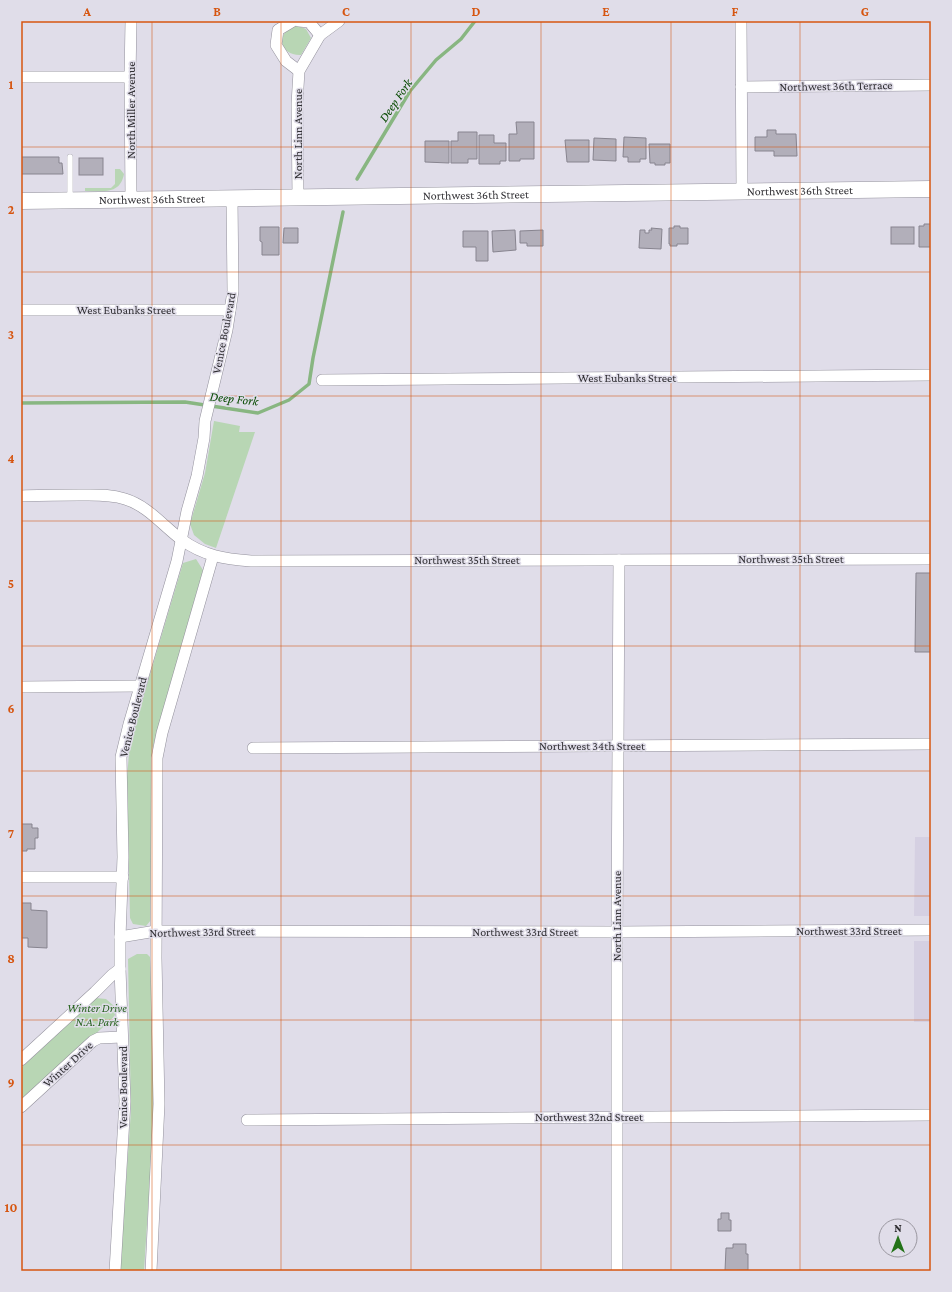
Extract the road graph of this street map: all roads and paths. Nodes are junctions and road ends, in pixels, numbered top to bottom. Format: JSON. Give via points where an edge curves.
{"nodes":[{"id":1,"x":131,"y":21,"type":"edge"},
{"id":2,"x":293,"y":21,"type":"edge"},
{"id":3,"x":299,"y":21,"type":"edge"},
{"id":4,"x":339,"y":21,"type":"edge"},
{"id":5,"x":742,"y":21,"type":"edge"},
{"id":6,"x":320,"y":35,"type":"junction"},
{"id":7,"x":298,"y":71,"type":"junction"},
{"id":8,"x":21,"y":77,"type":"edge"},
{"id":9,"x":130,"y":77,"type":"junction"},
{"id":10,"x":931,"y":85,"type":"edge"},
{"id":11,"x":741,"y":87,"type":"junction"},
{"id":12,"x":70,"y":156,"type":"dead end"},
{"id":13,"x":931,"y":189,"type":"edge"},
{"id":14,"x":742,"y":190,"type":"junction"},
{"id":15,"x":298,"y":197,"type":"junction"},
{"id":16,"x":232,"y":198,"type":"junction"},
{"id":17,"x":131,"y":199,"type":"junction"},
{"id":18,"x":21,"y":200,"type":"edge"},
{"id":19,"x":70,"y":200,"type":"junction"},
{"id":20,"x":21,"y":310,"type":"edge"},
{"id":21,"x":230,"y":310,"type":"junction"},
{"id":22,"x":931,"y":375,"type":"edge"},
{"id":23,"x":322,"y":380,"type":"dead end"},
{"id":24,"x":21,"y":496,"type":"edge"},
{"id":25,"x":182,"y":540,"type":"junction"},
{"id":26,"x":213,"y":556,"type":"junction"},
{"id":27,"x":931,"y":559,"type":"edge"},
{"id":28,"x":619,"y":560,"type":"junction"},
{"id":29,"x":140,"y":686,"type":"junction"},
{"id":30,"x":21,"y":687,"type":"edge"},
{"id":31,"x":931,"y":744,"type":"edge"},
{"id":32,"x":618,"y":746,"type":"junction"},
{"id":33,"x":253,"y":748,"type":"dead end"},
{"id":34,"x":21,"y":877,"type":"edge"},
{"id":35,"x":123,"y":877,"type":"junction"},
{"id":36,"x":931,"y":930,"type":"edge"},
{"id":37,"x":156,"y":931,"type":"junction"},
{"id":38,"x":617,"y":932,"type":"junction"},
{"id":39,"x":120,"y":937,"type":"junction"},
{"id":40,"x":120,"y":969,"type":"junction"},
{"id":41,"x":122,"y":1037,"type":"junction"},
{"id":42,"x":21,"y":1060,"type":"edge"},
{"id":43,"x":21,"y":1107,"type":"edge"},
{"id":44,"x":931,"y":1115,"type":"edge"},
{"id":45,"x":617,"y":1117,"type":"junction"},
{"id":46,"x":247,"y":1120,"type":"dead end"},
{"id":47,"x":114,"y":1271,"type":"edge"},
{"id":48,"x":151,"y":1271,"type":"edge"},
{"id":49,"x":617,"y":1271,"type":"edge"}],
"edges":[{"from":1,"to":9,"type":"street","name":"North Miller Avenue"},
{"from":2,"to":7,"type":"street","via":[[278,30],[276,46],[286,61]]},
{"from":3,"to":6,"type":"street","via":[[309,22]]},
{"from":4,"to":6,"type":"street","name":"North Linn Avenue"},
{"from":5,"to":11,"type":"street"},
{"from":6,"to":7,"type":"street","name":"North Linn Avenue"},
{"from":7,"to":15,"type":"street","name":"North Linn Avenue"},
{"from":8,"to":9,"type":"street"},
{"from":9,"to":17,"type":"street","name":"North Miller Avenue"},
{"from":10,"to":11,"type":"street","name":"Northwest 36th Terrace"},
{"from":11,"to":14,"type":"street"},
{"from":12,"to":19,"type":"lane"},
{"from":13,"to":14,"type":"street","name":"Northwest 36th Street"},
{"from":14,"to":15,"type":"street","name":"Northwest 36th Street"},
{"from":15,"to":16,"type":"street","name":"Northwest 36th Street"},
{"from":16,"to":17,"type":"street","name":"Northwest 36th Street"},
{"from":16,"to":21,"type":"street","name":"Venice Boulevard","via":[[233,275]]},
{"from":17,"to":19,"type":"street","name":"Northwest 36th Street"},
{"from":18,"to":19,"type":"street","name":"Northwest 36th Street"},
{"from":20,"to":21,"type":"street","name":"West Eubanks Street"},
{"from":21,"to":25,"type":"street","name":"Venice Boulevard"},
{"from":22,"to":23,"type":"street","name":"West Eubanks Street"},
{"from":24,"to":25,"type":"street","name":"Northwest 35th Street","via":[[105,495],[124,499],[144,508]]},
{"from":25,"to":26,"type":"street","name":"Northwest 35th Street"},
{"from":25,"to":29,"type":"street","name":"Venice Boulevard"},
{"from":26,"to":28,"type":"street","name":"Northwest 35th Street","via":[[251,561]]},
{"from":26,"to":37,"type":"street","via":[[157,758]]},
{"from":27,"to":28,"type":"street","name":"Northwest 35th Street"},
{"from":28,"to":32,"type":"street","name":"North Linn Avenue"},
{"from":29,"to":30,"type":"street"},
{"from":29,"to":35,"type":"street","name":"Venice Boulevard","via":[[122,757]]},
{"from":31,"to":32,"type":"street","name":"Northwest 34th Street"},
{"from":32,"to":33,"type":"street","name":"Northwest 34th Street"},
{"from":32,"to":38,"type":"street","name":"North Linn Avenue"},
{"from":34,"to":35,"type":"street"},
{"from":35,"to":39,"type":"street","name":"Venice Boulevard"},
{"from":36,"to":38,"type":"street","name":"Northwest 33rd Street"},
{"from":37,"to":38,"type":"street","name":"Northwest 33rd Street"},
{"from":37,"to":39,"type":"street","name":"Northwest 33rd Street"},
{"from":37,"to":48,"type":"street","via":[[159,1104]]},
{"from":38,"to":45,"type":"street","name":"North Linn Avenue"},
{"from":39,"to":40,"type":"street","name":"Venice Boulevard"},
{"from":40,"to":41,"type":"street","name":"Venice Boulevard"},
{"from":40,"to":42,"type":"street"},
{"from":41,"to":43,"type":"street","name":"Winter Drive","via":[[99,1038],[93,1041]]},
{"from":41,"to":47,"type":"street","name":"Venice Boulevard","via":[[125,1101]]},
{"from":44,"to":45,"type":"street","name":"Northwest 32nd Street"},
{"from":45,"to":46,"type":"street","name":"Northwest 32nd Street"},
{"from":45,"to":49,"type":"street","name":"North Linn Avenue"}]}
